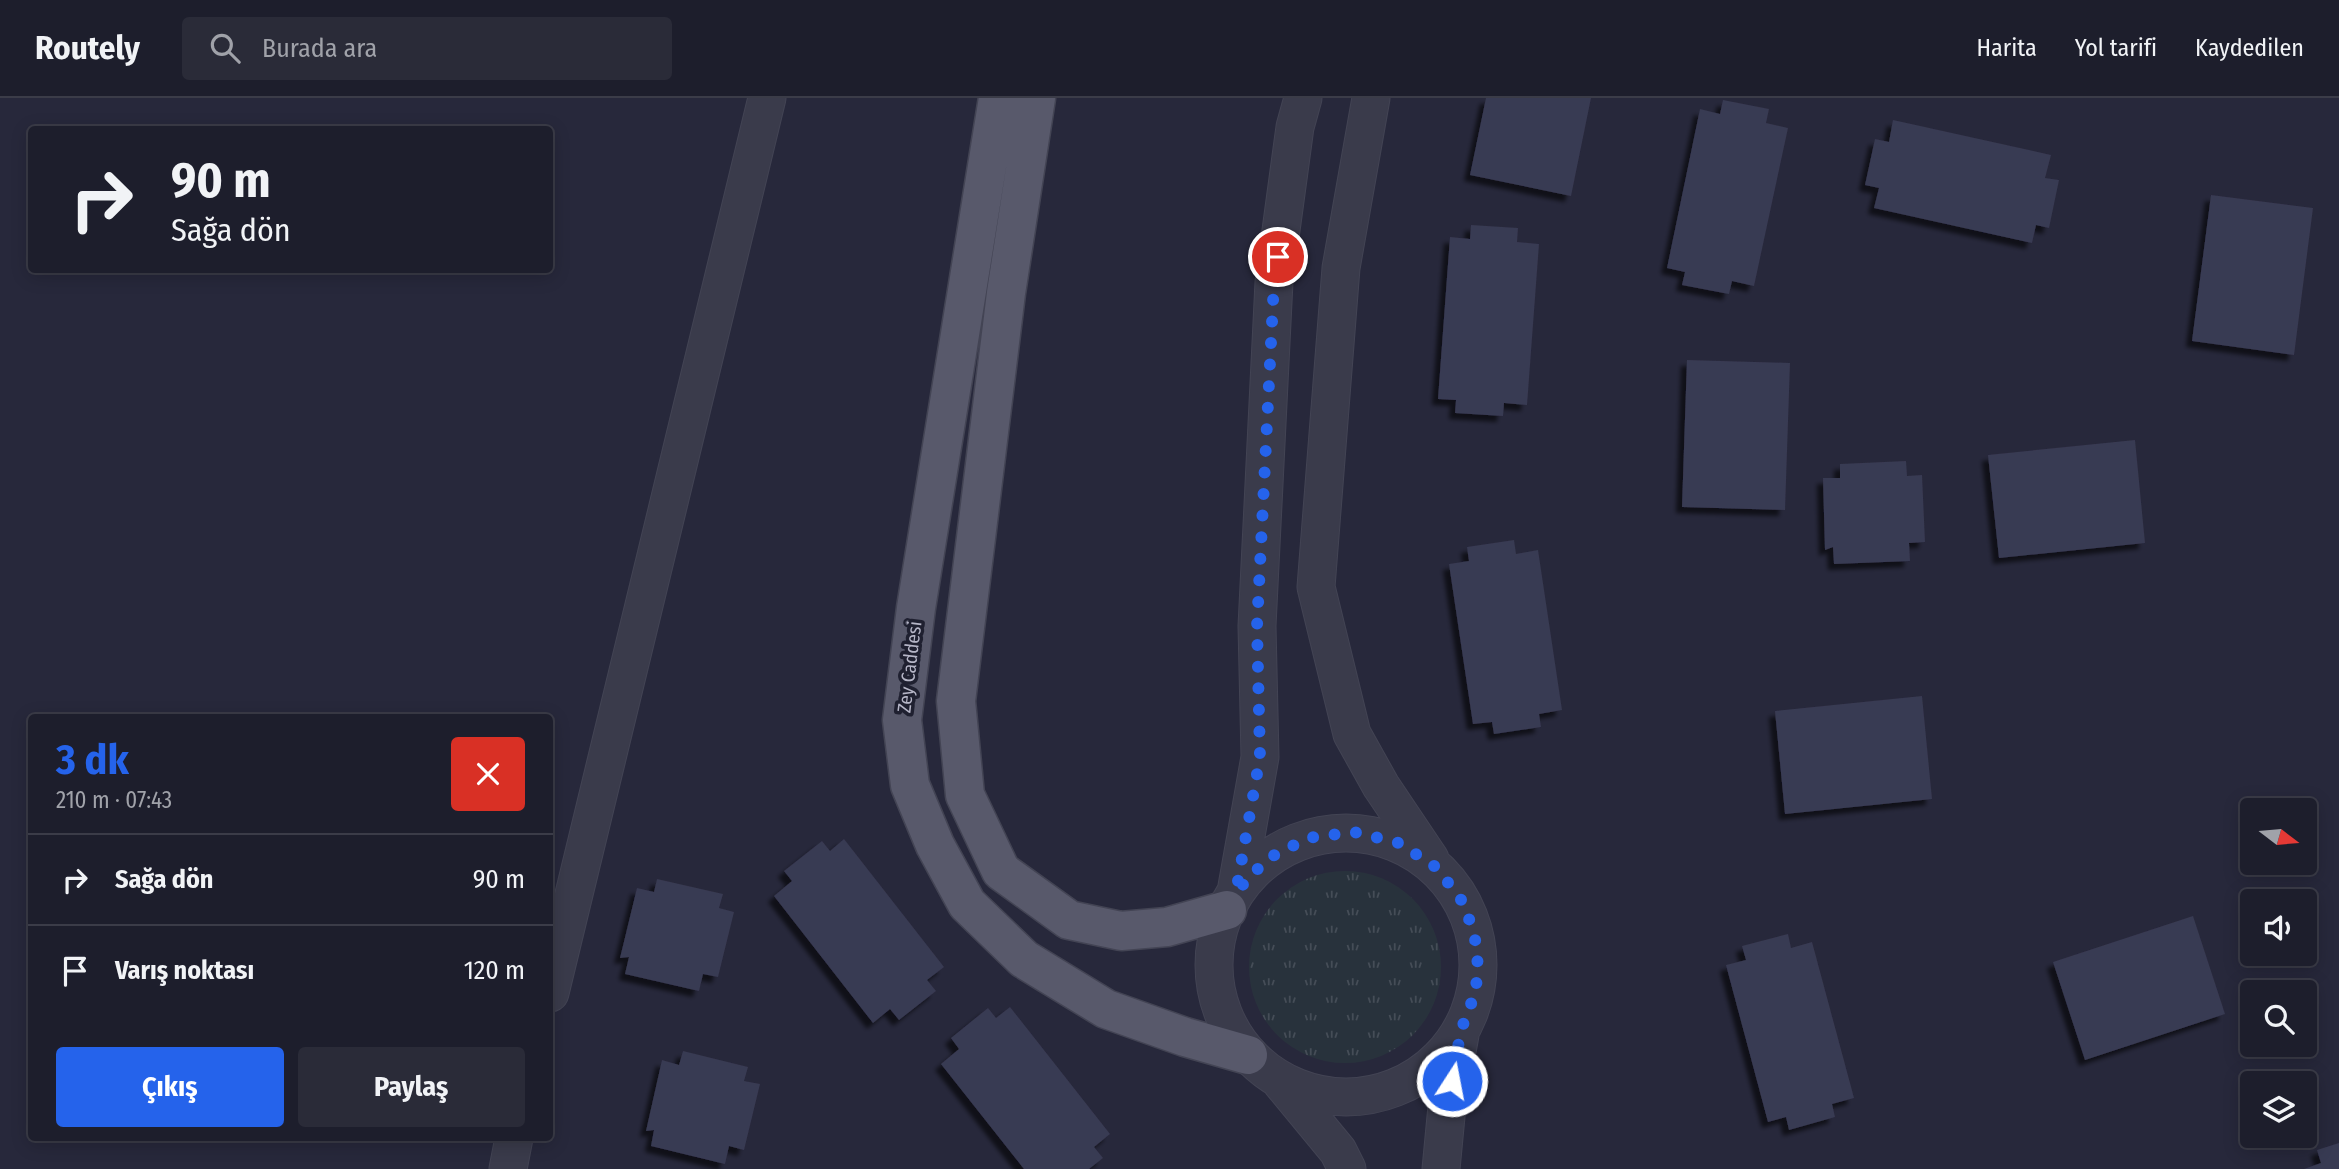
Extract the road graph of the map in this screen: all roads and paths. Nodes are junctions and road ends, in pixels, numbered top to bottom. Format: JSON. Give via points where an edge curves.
{"nodes":[{"id":1,"x":767,"y":98,"type":"edge"},
{"id":2,"x":998,"y":98,"type":"edge"},
{"id":3,"x":1036,"y":98,"type":"edge"},
{"id":4,"x":1303,"y":98,"type":"edge"},
{"id":5,"x":1371,"y":98,"type":"edge"},
{"id":6,"x":1437,"y":868,"type":"junction"},
{"id":7,"x":1231,"y":901,"type":"junction"},
{"id":8,"x":553,"y":981,"type":"edge"},
{"id":9,"x":1461,"y":1030,"type":"junction"},
{"id":10,"x":1248,"y":1055,"type":"junction"},
{"id":11,"x":1281,"y":1081,"type":"junction"},
{"id":12,"x":513,"y":1141,"type":"edge"},
{"id":13,"x":508,"y":1169,"type":"edge"},
{"id":14,"x":1347,"y":1169,"type":"edge"},
{"id":15,"x":1441,"y":1169,"type":"edge"}],
"edges":[{"from":1,"to":8,"type":"street"},
{"from":2,"to":10,"type":"main road","name":"Zey Caddesi","via":[[916,608],[902,720],[910,785],[967,904],[1024,958],[1106,1009]]},
{"from":3,"to":7,"type":"main road","via":[[1006,293],[956,701],[965,795],[1002,871],[1069,920],[1121,931],[1167,927]]},
{"from":4,"to":7,"type":"street","via":[[1274,282],[1257,626],[1260,757]]},
{"from":5,"to":6,"type":"street","via":[[1340,268],[1316,587],[1352,734]]},
{"from":6,"to":7,"type":"street","via":[[1399,843],[1354,832],[1308,838],[1267,859]]},
{"from":6,"to":9,"type":"street","via":[[1465,905],[1478,950],[1476,991]]},
{"from":7,"to":10,"type":"street","via":[[1217,935],[1214,981],[1225,1021]]},
{"from":9,"to":11,"type":"street","via":[[1436,1063],[1401,1086],[1361,1097],[1320,1096]]},
{"from":9,"to":15,"type":"street"},
{"from":10,"to":11,"type":"street"},
{"from":11,"to":14,"type":"street","via":[[1338,1151]]},
{"from":12,"to":13,"type":"street"}]}
